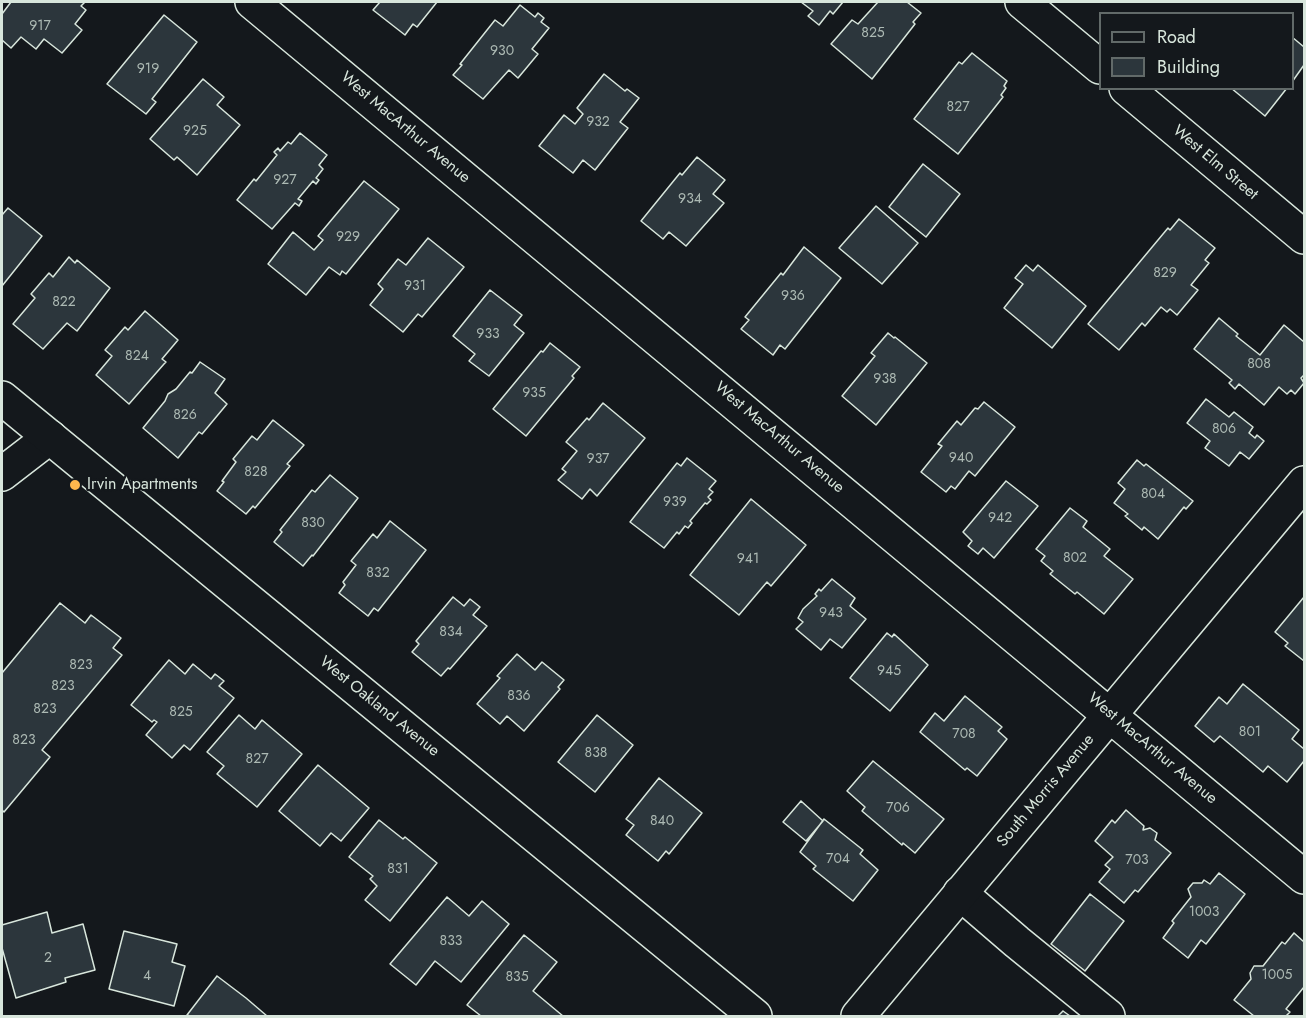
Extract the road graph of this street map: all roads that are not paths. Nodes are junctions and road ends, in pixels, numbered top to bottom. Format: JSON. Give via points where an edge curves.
{"nodes":[{"id":1,"x":252,"y":2,"type":"edge"},
{"id":2,"x":1022,"y":2,"type":"edge"},
{"id":3,"x":1099,"y":65,"type":"edge"},
{"id":4,"x":1128,"y":90,"type":"edge"},
{"id":5,"x":1305,"y":237,"type":"edge"},
{"id":6,"x":2,"y":398,"type":"edge"},
{"id":7,"x":50,"y":437,"type":"junction"},
{"id":8,"x":2,"y":474,"type":"edge"},
{"id":9,"x":1305,"y":483,"type":"edge"},
{"id":10,"x":1111,"y":714,"type":"junction"},
{"id":11,"x":1305,"y":877,"type":"edge"},
{"id":12,"x":960,"y":893,"type":"junction"},
{"id":13,"x":755,"y":1017,"type":"edge"},
{"id":14,"x":858,"y":1017,"type":"edge"},
{"id":15,"x":1108,"y":1017,"type":"edge"}],
"edges":[{"from":1,"to":10,"type":"main road","name":"West MacArthur Avenue"},
{"from":2,"to":3,"type":"main road"},
{"from":4,"to":5,"type":"main road","name":"West Elm Street"},
{"from":6,"to":7,"type":"main road","name":"West Oakland Avenue"},
{"from":7,"to":8,"type":"main road"},
{"from":7,"to":13,"type":"main road","name":"West Oakland Avenue"},
{"from":9,"to":10,"type":"main road","name":"South Morris Avenue"},
{"from":10,"to":11,"type":"main road","name":"West MacArthur Avenue"},
{"from":10,"to":12,"type":"main road","name":"South Morris Avenue"},
{"from":12,"to":14,"type":"main road","name":"South Morris Avenue"},
{"from":12,"to":15,"type":"main road"}]}
